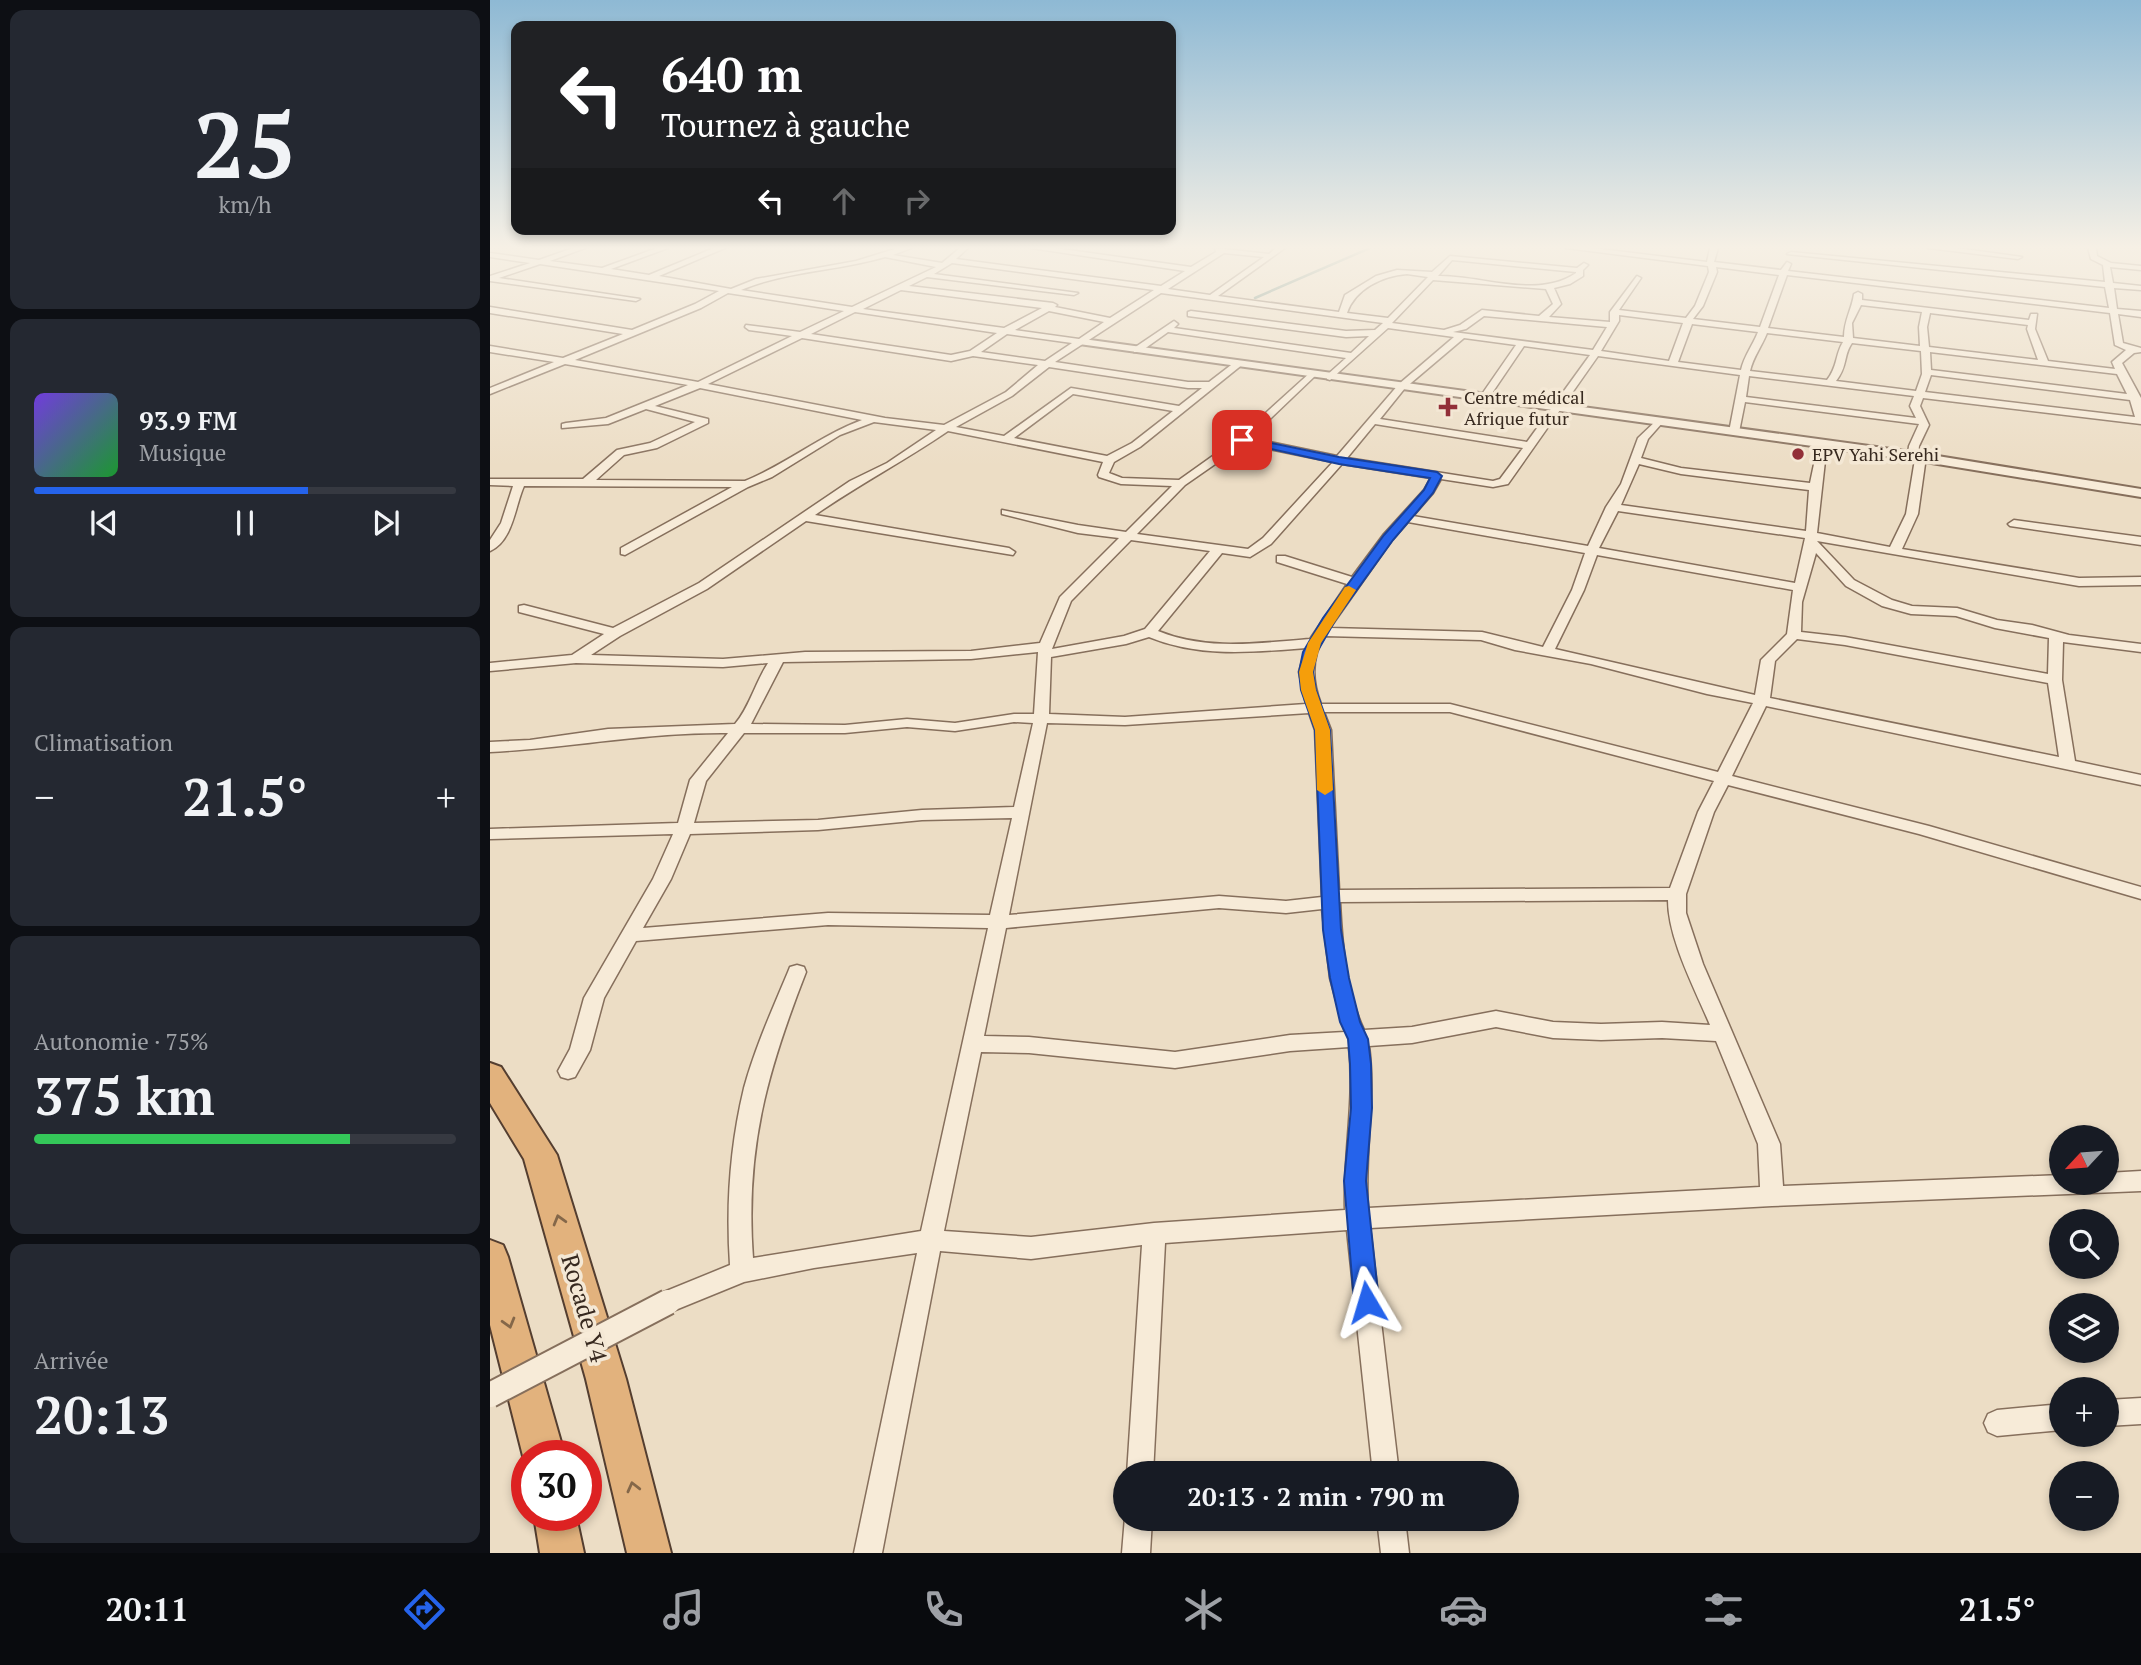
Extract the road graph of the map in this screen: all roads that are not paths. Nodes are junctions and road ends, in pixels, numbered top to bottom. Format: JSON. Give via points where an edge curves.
{"nodes":[{"id":1,"x":555,"y":320,"type":"edge"},
{"id":2,"x":661,"y":320,"type":"edge"},
{"id":3,"x":831,"y":320,"type":"edge"},
{"id":4,"x":934,"y":320,"type":"edge"},
{"id":5,"x":1025,"y":320,"type":"edge"},
{"id":6,"x":1180,"y":320,"type":"edge"},
{"id":7,"x":1241,"y":320,"type":"edge"},
{"id":8,"x":1377,"y":320,"type":"edge"},
{"id":9,"x":1390,"y":320,"type":"edge"},
{"id":10,"x":1470,"y":320,"type":"edge"},
{"id":11,"x":1557,"y":320,"type":"edge"},
{"id":12,"x":1615,"y":320,"type":"edge"},
{"id":13,"x":1688,"y":320,"type":"edge"},
{"id":14,"x":1700,"y":320,"type":"edge"},
{"id":15,"x":1766,"y":320,"type":"edge"},
{"id":16,"x":1850,"y":320,"type":"edge"},
{"id":17,"x":1925,"y":320,"type":"edge"},
{"id":18,"x":2009,"y":320,"type":"edge"},
{"id":19,"x":2115,"y":320,"type":"edge"},
{"id":20,"x":1111,"y":321,"type":"edge"},
{"id":21,"x":1388,"y":323,"type":"junction"},
{"id":22,"x":2031,"y":323,"type":"joint"},
{"id":23,"x":1611,"y":325,"type":"junction"},
{"id":24,"x":749,"y":327,"type":"dead end"},
{"id":25,"x":1166,"y":329,"type":"junction"},
{"id":26,"x":1763,"y":329,"type":"junction"},
{"id":27,"x":1008,"y":330,"type":"junction"},
{"id":28,"x":1429,"y":330,"type":"junction"},
{"id":29,"x":632,"y":333,"type":"junction"},
{"id":30,"x":1377,"y":333,"type":"junction"},
{"id":31,"x":801,"y":335,"type":"junction"},
{"id":32,"x":1462,"y":335,"type":"junction"},
{"id":33,"x":1849,"y":340,"type":"junction"},
{"id":34,"x":1083,"y":342,"type":"junction"},
{"id":35,"x":1522,"y":343,"type":"junction"},
{"id":36,"x":1927,"y":349,"type":"junction"},
{"id":37,"x":492,"y":350,"type":"edge"},
{"id":38,"x":1137,"y":350,"type":"junction"},
{"id":39,"x":2137,"y":350,"type":"edge"},
{"id":40,"x":973,"y":353,"type":"junction"},
{"id":41,"x":1593,"y":353,"type":"junction"},
{"id":42,"x":1353,"y":356,"type":"junction"},
{"id":43,"x":562,"y":361,"type":"junction"},
{"id":44,"x":2044,"y":362,"type":"junction"},
{"id":45,"x":1673,"y":363,"type":"junction"},
{"id":46,"x":1047,"y":364,"type":"junction"},
{"id":47,"x":1238,"y":364,"type":"junction"},
{"id":48,"x":1747,"y":372,"type":"junction"},
{"id":49,"x":1927,"y":372,"type":"junction"},
{"id":50,"x":1312,"y":374,"type":"junction"},
{"id":51,"x":2125,"y":374,"type":"junction"},
{"id":52,"x":1330,"y":377,"type":"junction"},
{"id":53,"x":1831,"y":382,"type":"junction"},
{"id":54,"x":698,"y":385,"type":"junction"},
{"id":55,"x":1211,"y":385,"type":"junction"},
{"id":56,"x":1402,"y":386,"type":"junction"},
{"id":57,"x":490,"y":391,"type":"edge"},
{"id":58,"x":1918,"y":394,"type":"junction"},
{"id":59,"x":1485,"y":397,"type":"junction"},
{"id":60,"x":2136,"y":398,"type":"junction"},
{"id":61,"x":1741,"y":399,"type":"junction"},
{"id":62,"x":645,"y":406,"type":"junction"},
{"id":63,"x":1558,"y":407,"type":"junction"},
{"id":64,"x":1182,"y":409,"type":"junction"},
{"id":65,"x":874,"y":419,"type":"junction"},
{"id":66,"x":2141,"y":420,"type":"edge"},
{"id":67,"x":1373,"y":421,"type":"junction"},
{"id":68,"x":1658,"y":422,"type":"junction"},
{"id":69,"x":1924,"y":422,"type":"junction"},
{"id":70,"x":566,"y":426,"type":"dead end"},
{"id":71,"x":946,"y":428,"type":"junction"},
{"id":72,"x":1734,"y":432,"type":"junction"},
{"id":73,"x":1005,"y":440,"type":"junction"},
{"id":74,"x":1242,"y":440,"type":"junction"},
{"id":75,"x":1823,"y":445,"type":"junction"},
{"id":76,"x":1532,"y":446,"type":"junction"},
{"id":77,"x":1917,"y":457,"type":"junction"},
{"id":78,"x":1110,"y":460,"type":"junction"},
{"id":79,"x":1339,"y":460,"type":"junction"},
{"id":80,"x":1635,"y":460,"type":"junction"},
{"id":81,"x":1437,"y":476,"type":"junction"},
{"id":82,"x":490,"y":482,"type":"edge"},
{"id":83,"x":520,"y":482,"type":"junction"},
{"id":84,"x":1181,"y":483,"type":"junction"},
{"id":85,"x":585,"y":484,"type":"junction"},
{"id":86,"x":746,"y":484,"type":"junction"},
{"id":87,"x":1815,"y":488,"type":"junction"},
{"id":88,"x":2141,"y":493,"type":"edge"},
{"id":89,"x":1612,"y":507,"type":"junction"},
{"id":90,"x":1006,"y":512,"type":"dead end"},
{"id":91,"x":805,"y":517,"type":"junction"},
{"id":92,"x":1406,"y":518,"type":"junction"},
{"id":93,"x":2014,"y":524,"type":"dead end"},
{"id":94,"x":1129,"y":536,"type":"junction"},
{"id":95,"x":1811,"y":537,"type":"junction"},
{"id":96,"x":2141,"y":541,"type":"edge"},
{"id":97,"x":490,"y":547,"type":"edge"},
{"id":98,"x":1219,"y":548,"type":"junction"},
{"id":99,"x":1592,"y":549,"type":"junction"},
{"id":100,"x":625,"y":551,"type":"dead end"},
{"id":101,"x":1009,"y":552,"type":"dead end"},
{"id":102,"x":1894,"y":552,"type":"junction"},
{"id":103,"x":1281,"y":559,"type":"dead end"},
{"id":104,"x":1355,"y":581,"type":"junction"},
{"id":105,"x":2141,"y":581,"type":"edge"},
{"id":106,"x":1799,"y":587,"type":"junction"},
{"id":107,"x":524,"y":609,"type":"dead end"},
{"id":108,"x":1150,"y":632,"type":"junction"},
{"id":109,"x":615,"y":633,"type":"junction"},
{"id":110,"x":1794,"y":635,"type":"junction"},
{"id":111,"x":2056,"y":636,"type":"junction"},
{"id":112,"x":1318,"y":638,"type":"junction"},
{"id":113,"x":2141,"y":648,"type":"edge"},
{"id":114,"x":1548,"y":650,"type":"junction"},
{"id":115,"x":1045,"y":651,"type":"junction"},
{"id":116,"x":576,"y":659,"type":"junction"},
{"id":117,"x":778,"y":659,"type":"junction"},
{"id":118,"x":490,"y":667,"type":"edge"},
{"id":119,"x":2055,"y":680,"type":"junction"},
{"id":120,"x":1762,"y":700,"type":"junction"},
{"id":121,"x":1314,"y":708,"type":"junction"},
{"id":122,"x":1041,"y":718,"type":"junction"},
{"id":123,"x":739,"y":729,"type":"junction"},
{"id":124,"x":490,"y":747,"type":"edge"},
{"id":125,"x":2068,"y":762,"type":"junction"},
{"id":126,"x":1724,"y":778,"type":"junction"},
{"id":127,"x":2141,"y":780,"type":"edge"},
{"id":128,"x":1022,"y":812,"type":"junction"},
{"id":129,"x":685,"y":827,"type":"junction"},
{"id":130,"x":490,"y":834,"type":"edge"},
{"id":131,"x":2141,"y":893,"type":"edge"},
{"id":132,"x":1678,"y":894,"type":"junction"},
{"id":133,"x":1330,"y":899,"type":"junction"},
{"id":134,"x":999,"y":922,"type":"junction"},
{"id":135,"x":632,"y":934,"type":"junction"},
{"id":136,"x":797,"y":972,"type":"dead end"},
{"id":137,"x":1723,"y":1034,"type":"junction"},
{"id":138,"x":1358,"y":1039,"type":"junction"},
{"id":139,"x":973,"y":1044,"type":"junction"},
{"id":140,"x":568,"y":1071,"type":"dead end"},
{"id":141,"x":490,"y":1076,"type":"edge"},
{"id":142,"x":2141,"y":1181,"type":"edge"},
{"id":143,"x":2119,"y":1182,"type":"edge"},
{"id":144,"x":2049,"y":1185,"type":"edge"},
{"id":145,"x":1772,"y":1196,"type":"junction"},
{"id":146,"x":1357,"y":1219,"type":"junction"},
{"id":147,"x":1154,"y":1233,"type":"junction"},
{"id":148,"x":931,"y":1240,"type":"junction"},
{"id":149,"x":490,"y":1257,"type":"edge"},
{"id":150,"x":742,"y":1270,"type":"junction"},
{"id":151,"x":490,"y":1395,"type":"edge"},
{"id":152,"x":2141,"y":1410,"type":"edge"},
{"id":153,"x":2119,"y":1412,"type":"edge"},
{"id":154,"x":2049,"y":1418,"type":"edge"},
{"id":155,"x":1997,"y":1423,"type":"dead end"},
{"id":156,"x":540,"y":1440,"type":"edge"},
{"id":157,"x":1141,"y":1461,"type":"edge"},
{"id":158,"x":1385,"y":1461,"type":"edge"},
{"id":159,"x":558,"y":1531,"type":"edge"},
{"id":160,"x":1137,"y":1531,"type":"edge"},
{"id":161,"x":1392,"y":1531,"type":"edge"},
{"id":162,"x":562,"y":1553,"type":"edge"},
{"id":163,"x":649,"y":1553,"type":"edge"},
{"id":164,"x":869,"y":1553,"type":"edge"},
{"id":165,"x":1136,"y":1553,"type":"edge"},
{"id":166,"x":1395,"y":1553,"type":"edge"}],
"edges":[{"from":1,"to":29,"type":"street"},
{"from":2,"to":29,"type":"street"},
{"from":3,"to":31,"type":"street"},
{"from":4,"to":27,"type":"street"},
{"from":5,"to":27,"type":"street"},
{"from":6,"to":25,"type":"street"},
{"from":7,"to":30,"type":"street","via":[[1346,334]]},
{"from":8,"to":21,"type":"street"},
{"from":9,"to":21,"type":"street"},
{"from":10,"to":28,"type":"street","via":[[1460,328]]},
{"from":11,"to":23,"type":"street"},
{"from":12,"to":23,"type":"street"},
{"from":13,"to":45,"type":"street"},
{"from":14,"to":26,"type":"street"},
{"from":15,"to":26,"type":"street"},
{"from":16,"to":33,"type":"street"},
{"from":17,"to":36,"type":"street"},
{"from":18,"to":22,"type":"street"},
{"from":19,"to":39,"type":"street","via":[[2119,345]]},
{"from":20,"to":34,"type":"street"},
{"from":21,"to":28,"type":"street"},
{"from":21,"to":30,"type":"street"},
{"from":22,"to":44,"type":"street"},
{"from":23,"to":41,"type":"street"},
{"from":24,"to":31,"type":"street"},
{"from":25,"to":38,"type":"street"},
{"from":25,"to":42,"type":"street"},
{"from":26,"to":33,"type":"street"},
{"from":26,"to":48,"type":"street","via":[[1748,359]]},
{"from":27,"to":34,"type":"street"},
{"from":27,"to":40,"type":"street"},
{"from":28,"to":32,"type":"street"},
{"from":29,"to":43,"type":"street"},
{"from":30,"to":42,"type":"street"},
{"from":31,"to":40,"type":"street","via":[[942,358]]},
{"from":31,"to":54,"type":"street"},
{"from":32,"to":35,"type":"street"},
{"from":32,"to":56,"type":"street"},
{"from":33,"to":36,"type":"street"},
{"from":33,"to":53,"type":"street","via":[[1841,369]]},
{"from":34,"to":38,"type":"street"},
{"from":34,"to":46,"type":"street"},
{"from":35,"to":41,"type":"street"},
{"from":35,"to":59,"type":"street"},
{"from":36,"to":44,"type":"street"},
{"from":36,"to":49,"type":"street"},
{"from":37,"to":43,"type":"street"},
{"from":38,"to":47,"type":"street"},
{"from":39,"to":51,"type":"street","via":[[2117,360]]},
{"from":40,"to":46,"type":"street"},
{"from":41,"to":45,"type":"street"},
{"from":41,"to":63,"type":"street"},
{"from":42,"to":52,"type":"street"},
{"from":43,"to":54,"type":"street"},
{"from":43,"to":57,"type":"street"},
{"from":44,"to":51,"type":"street"},
{"from":45,"to":48,"type":"street"},
{"from":46,"to":55,"type":"street"},
{"from":46,"to":71,"type":"street","via":[[1009,394]]},
{"from":47,"to":50,"type":"street"},
{"from":47,"to":55,"type":"street"},
{"from":48,"to":53,"type":"street"},
{"from":48,"to":61,"type":"street"},
{"from":49,"to":58,"type":"street"},
{"from":49,"to":60,"type":"street"},
{"from":50,"to":52,"type":"street"},
{"from":50,"to":74,"type":"street"},
{"from":51,"to":60,"type":"street"},
{"from":52,"to":56,"type":"street"},
{"from":53,"to":58,"type":"street"},
{"from":54,"to":62,"type":"street"},
{"from":54,"to":65,"type":"street"},
{"from":55,"to":64,"type":"street"},
{"from":56,"to":59,"type":"street"},
{"from":56,"to":67,"type":"street"},
{"from":58,"to":66,"type":"street"},
{"from":58,"to":69,"type":"street","via":[[1915,410]]},
{"from":59,"to":63,"type":"street"},
{"from":60,"to":66,"type":"street"},
{"from":61,"to":69,"type":"street"},
{"from":61,"to":72,"type":"street"},
{"from":62,"to":70,"type":"street","via":[[608,421]]},
{"from":62,"to":85,"type":"street","via":[[703,423],[653,446],[621,452]]},
{"from":63,"to":68,"type":"street"},
{"from":63,"to":76,"type":"street"},
{"from":64,"to":73,"type":"street","via":[[1071,391]]},
{"from":64,"to":78,"type":"street"},
{"from":65,"to":71,"type":"street"},
{"from":65,"to":86,"type":"street","via":[[836,433]]},
{"from":67,"to":76,"type":"street"},
{"from":67,"to":79,"type":"street"},
{"from":68,"to":72,"type":"street"},
{"from":68,"to":80,"type":"street","via":[[1643,438]]},
{"from":69,"to":77,"type":"street","via":[[1914,446]]},
{"from":71,"to":73,"type":"street"},
{"from":71,"to":91,"type":"street"},
{"from":72,"to":75,"type":"street"},
{"from":73,"to":78,"type":"street"},
{"from":74,"to":79,"type":"street"},
{"from":74,"to":84,"type":"street"},
{"from":75,"to":77,"type":"street"},
{"from":75,"to":87,"type":"street"},
{"from":76,"to":81,"type":"street","via":[[1500,484]]},
{"from":77,"to":88,"type":"street"},
{"from":77,"to":102,"type":"street","via":[[1912,514]]},
{"from":78,"to":84,"type":"street","via":[[1103,475],[1112,481]]},
{"from":79,"to":81,"type":"street"},
{"from":79,"to":98,"type":"street","via":[[1250,553]]},
{"from":80,"to":87,"type":"street","via":[[1681,471]]},
{"from":80,"to":89,"type":"street"},
{"from":81,"to":92,"type":"street"},
{"from":82,"to":83,"type":"street"},
{"from":83,"to":85,"type":"street"},
{"from":83,"to":97,"type":"street","via":[[512,515]]},
{"from":84,"to":94,"type":"street"},
{"from":85,"to":86,"type":"street"},
{"from":86,"to":100,"type":"street"},
{"from":87,"to":95,"type":"street"},
{"from":89,"to":95,"type":"street"},
{"from":89,"to":99,"type":"street"},
{"from":90,"to":94,"type":"street"},
{"from":91,"to":101,"type":"street"},
{"from":91,"to":109,"type":"street","via":[[703,586]]},
{"from":92,"to":99,"type":"street"},
{"from":92,"to":104,"type":"street"},
{"from":93,"to":96,"type":"street"},
{"from":94,"to":98,"type":"street"},
{"from":94,"to":115,"type":"street","via":[[1065,600]]},
{"from":95,"to":102,"type":"street"},
{"from":95,"to":106,"type":"street"},
{"from":95,"to":111,"type":"street","via":[[1850,583],[1887,603],[1911,610],[1957,612]]},
{"from":98,"to":108,"type":"street"},
{"from":99,"to":106,"type":"street"},
{"from":99,"to":114,"type":"street","via":[[1578,590]]},
{"from":102,"to":105,"type":"street","via":[[2079,582]]},
{"from":103,"to":104,"type":"street"},
{"from":104,"to":112,"type":"street"},
{"from":106,"to":110,"type":"street"},
{"from":107,"to":109,"type":"street"},
{"from":108,"to":112,"type":"street","via":[[1180,644],[1225,649]]},
{"from":108,"to":115,"type":"street","via":[[1126,640]]},
{"from":109,"to":116,"type":"street"},
{"from":110,"to":119,"type":"street"},
{"from":110,"to":120,"type":"street","via":[[1768,660]]},
{"from":111,"to":113,"type":"street"},
{"from":111,"to":119,"type":"street"},
{"from":112,"to":114,"type":"street","via":[[1470,634]]},
{"from":112,"to":121,"type":"street","via":[[1306,672]]},
{"from":114,"to":120,"type":"street"},
{"from":115,"to":117,"type":"street"},
{"from":115,"to":122,"type":"street"},
{"from":116,"to":117,"type":"street","via":[[723,663]]},
{"from":116,"to":118,"type":"street"},
{"from":117,"to":123,"type":"street"},
{"from":119,"to":125,"type":"street"},
{"from":120,"to":125,"type":"street"},
{"from":120,"to":126,"type":"street"},
{"from":121,"to":122,"type":"street","via":[[1125,721]]},
{"from":121,"to":126,"type":"street","via":[[1432,706],[1467,711]]},
{"from":121,"to":133,"type":"street","via":[[1323,730]]},
{"from":122,"to":123,"type":"street","via":[[955,727],[899,723],[845,729]]},
{"from":122,"to":128,"type":"street"},
{"from":123,"to":124,"type":"street","via":[[608,734]]},
{"from":123,"to":129,"type":"street","via":[[698,780]]},
{"from":125,"to":127,"type":"street"},
{"from":126,"to":131,"type":"street"},
{"from":126,"to":132,"type":"street","via":[[1706,812]]},
{"from":128,"to":129,"type":"street","via":[[818,825]]},
{"from":128,"to":134,"type":"street"},
{"from":129,"to":130,"type":"street"},
{"from":129,"to":135,"type":"street"},
{"from":132,"to":133,"type":"street"},
{"from":132,"to":137,"type":"street","via":[[1677,913]]},
{"from":133,"to":134,"type":"street","via":[[1286,907],[1219,902]]},
{"from":133,"to":138,"type":"street","via":[[1339,978]]},
{"from":134,"to":135,"type":"street","via":[[828,919]]},
{"from":134,"to":139,"type":"street"},
{"from":135,"to":140,"type":"street","via":[[594,998],[580,1050]]},
{"from":136,"to":150,"type":"street","via":[[761,1065],[744,1149],[738,1228]]},
{"from":137,"to":138,"type":"street","via":[[1553,1030],[1496,1019],[1438,1032]]},
{"from":137,"to":145,"type":"street","via":[[1769,1144]]},
{"from":138,"to":139,"type":"street","via":[[1279,1044],[1175,1060]]},
{"from":138,"to":146,"type":"street"},
{"from":139,"to":148,"type":"street"},
{"from":163,"to":141,"type":"highway","name":"Rocade Y4","one_way":true,"via":[[606,1378],[540,1156]]},
{"from":142,"to":143,"type":"street"},
{"from":144,"to":145,"type":"street"},
{"from":145,"to":146,"type":"street"},
{"from":146,"to":147,"type":"street"},
{"from":146,"to":158,"type":"street"},
{"from":147,"to":148,"type":"street","via":[[1031,1248]]},
{"from":147,"to":157,"type":"street"},
{"from":148,"to":150,"type":"street"},
{"from":148,"to":164,"type":"street"},
{"from":149,"to":156,"type":"highway","one_way":true},
{"from":150,"to":151,"type":"street","bridge":true,"via":[[668,1302]]},
{"from":152,"to":153,"type":"street"},
{"from":154,"to":155,"type":"street"},
{"from":159,"to":162,"type":"highway"},
{"from":160,"to":165,"type":"street"},
{"from":161,"to":166,"type":"street"}]}
